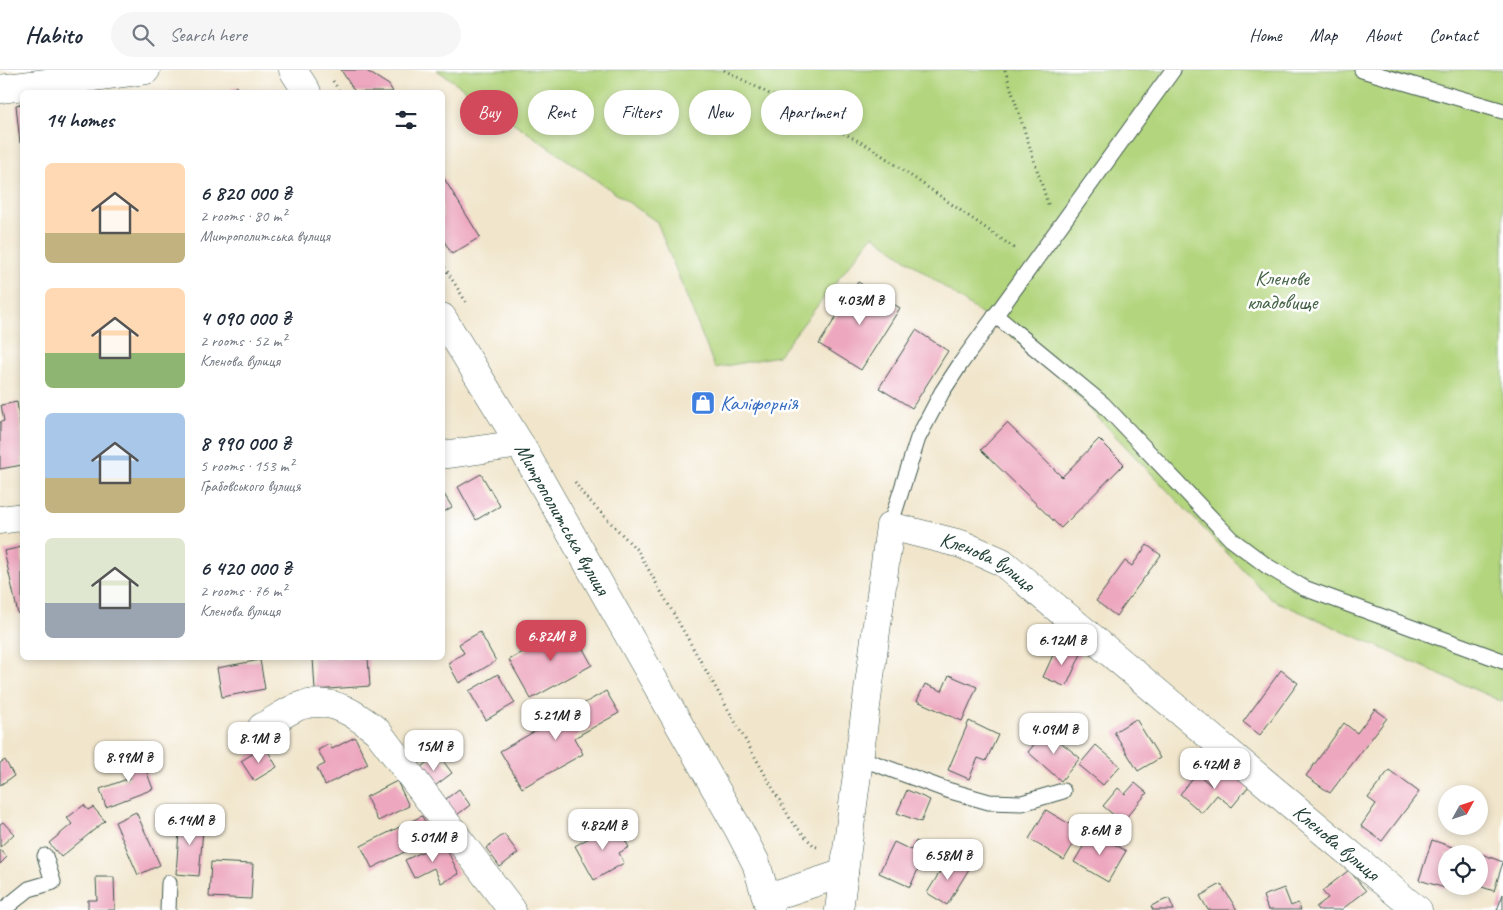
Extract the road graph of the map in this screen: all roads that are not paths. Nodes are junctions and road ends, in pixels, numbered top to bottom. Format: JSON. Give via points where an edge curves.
{"nodes":[{"id":1,"x":146,"y":70,"type":"edge"},
{"id":2,"x":293,"y":70,"type":"edge"},
{"id":3,"x":1173,"y":70,"type":"edge"},
{"id":4,"x":1362,"y":70,"type":"edge"},
{"id":5,"x":0,"y":89,"type":"edge"},
{"id":6,"x":306,"y":90,"type":"edge"},
{"id":7,"x":1503,"y":111,"type":"edge"},
{"id":8,"x":996,"y":315,"type":"junction"},
{"id":9,"x":445,"y":322,"type":"edge"},
{"id":10,"x":520,"y":444,"type":"junction"},
{"id":11,"x":445,"y":455,"type":"edge"},
{"id":12,"x":20,"y":517,"type":"edge"},
{"id":13,"x":0,"y":520,"type":"edge"},
{"id":14,"x":890,"y":526,"type":"junction"},
{"id":15,"x":1503,"y":661,"type":"edge"},
{"id":16,"x":262,"y":727,"type":"dead end"},
{"id":17,"x":860,"y":758,"type":"junction"},
{"id":18,"x":1063,"y":791,"type":"dead end"},
{"id":19,"x":45,"y":856,"type":"dead end"},
{"id":20,"x":845,"y":866,"type":"junction"},
{"id":21,"x":169,"y":883,"type":"dead end"},
{"id":22,"x":769,"y":904,"type":"edge"},
{"id":23,"x":1411,"y":909,"type":"edge"},
{"id":24,"x":3,"y":910,"type":"edge"},
{"id":25,"x":168,"y":910,"type":"edge"},
{"id":26,"x":512,"y":910,"type":"edge"},
{"id":27,"x":839,"y":910,"type":"edge"}],
"edges":[{"from":1,"to":5,"type":"street"},
{"from":2,"to":6,"type":"street"},
{"from":3,"to":8,"type":"lane"},
{"from":4,"to":7,"type":"lane"},
{"from":8,"to":14,"type":"lane","via":[[942,392],[918,438]]},
{"from":8,"to":15,"type":"lane","via":[[1103,404],[1231,539],[1267,566],[1304,588]]},
{"from":9,"to":10,"type":"street","name":"Митрополитська вулиця"},
{"from":10,"to":11,"type":"street"},
{"from":10,"to":22,"type":"street","name":"Митрополитська вулиця","via":[[740,830],[756,863]]},
{"from":12,"to":13,"type":"street"},
{"from":14,"to":17,"type":"street"},
{"from":14,"to":23,"type":"street","name":"Кленова вулиця","via":[[961,544],[1002,562]]},
{"from":16,"to":26,"type":"street","via":[[302,705],[328,704],[353,712],[377,730]]},
{"from":17,"to":18,"type":"lane","via":[[989,802],[1022,803]]},
{"from":17,"to":20,"type":"street"},
{"from":19,"to":24,"type":"lane","via":[[53,882],[29,889]]},
{"from":20,"to":22,"type":"street"},
{"from":20,"to":27,"type":"street"},
{"from":21,"to":25,"type":"lane"}]}
